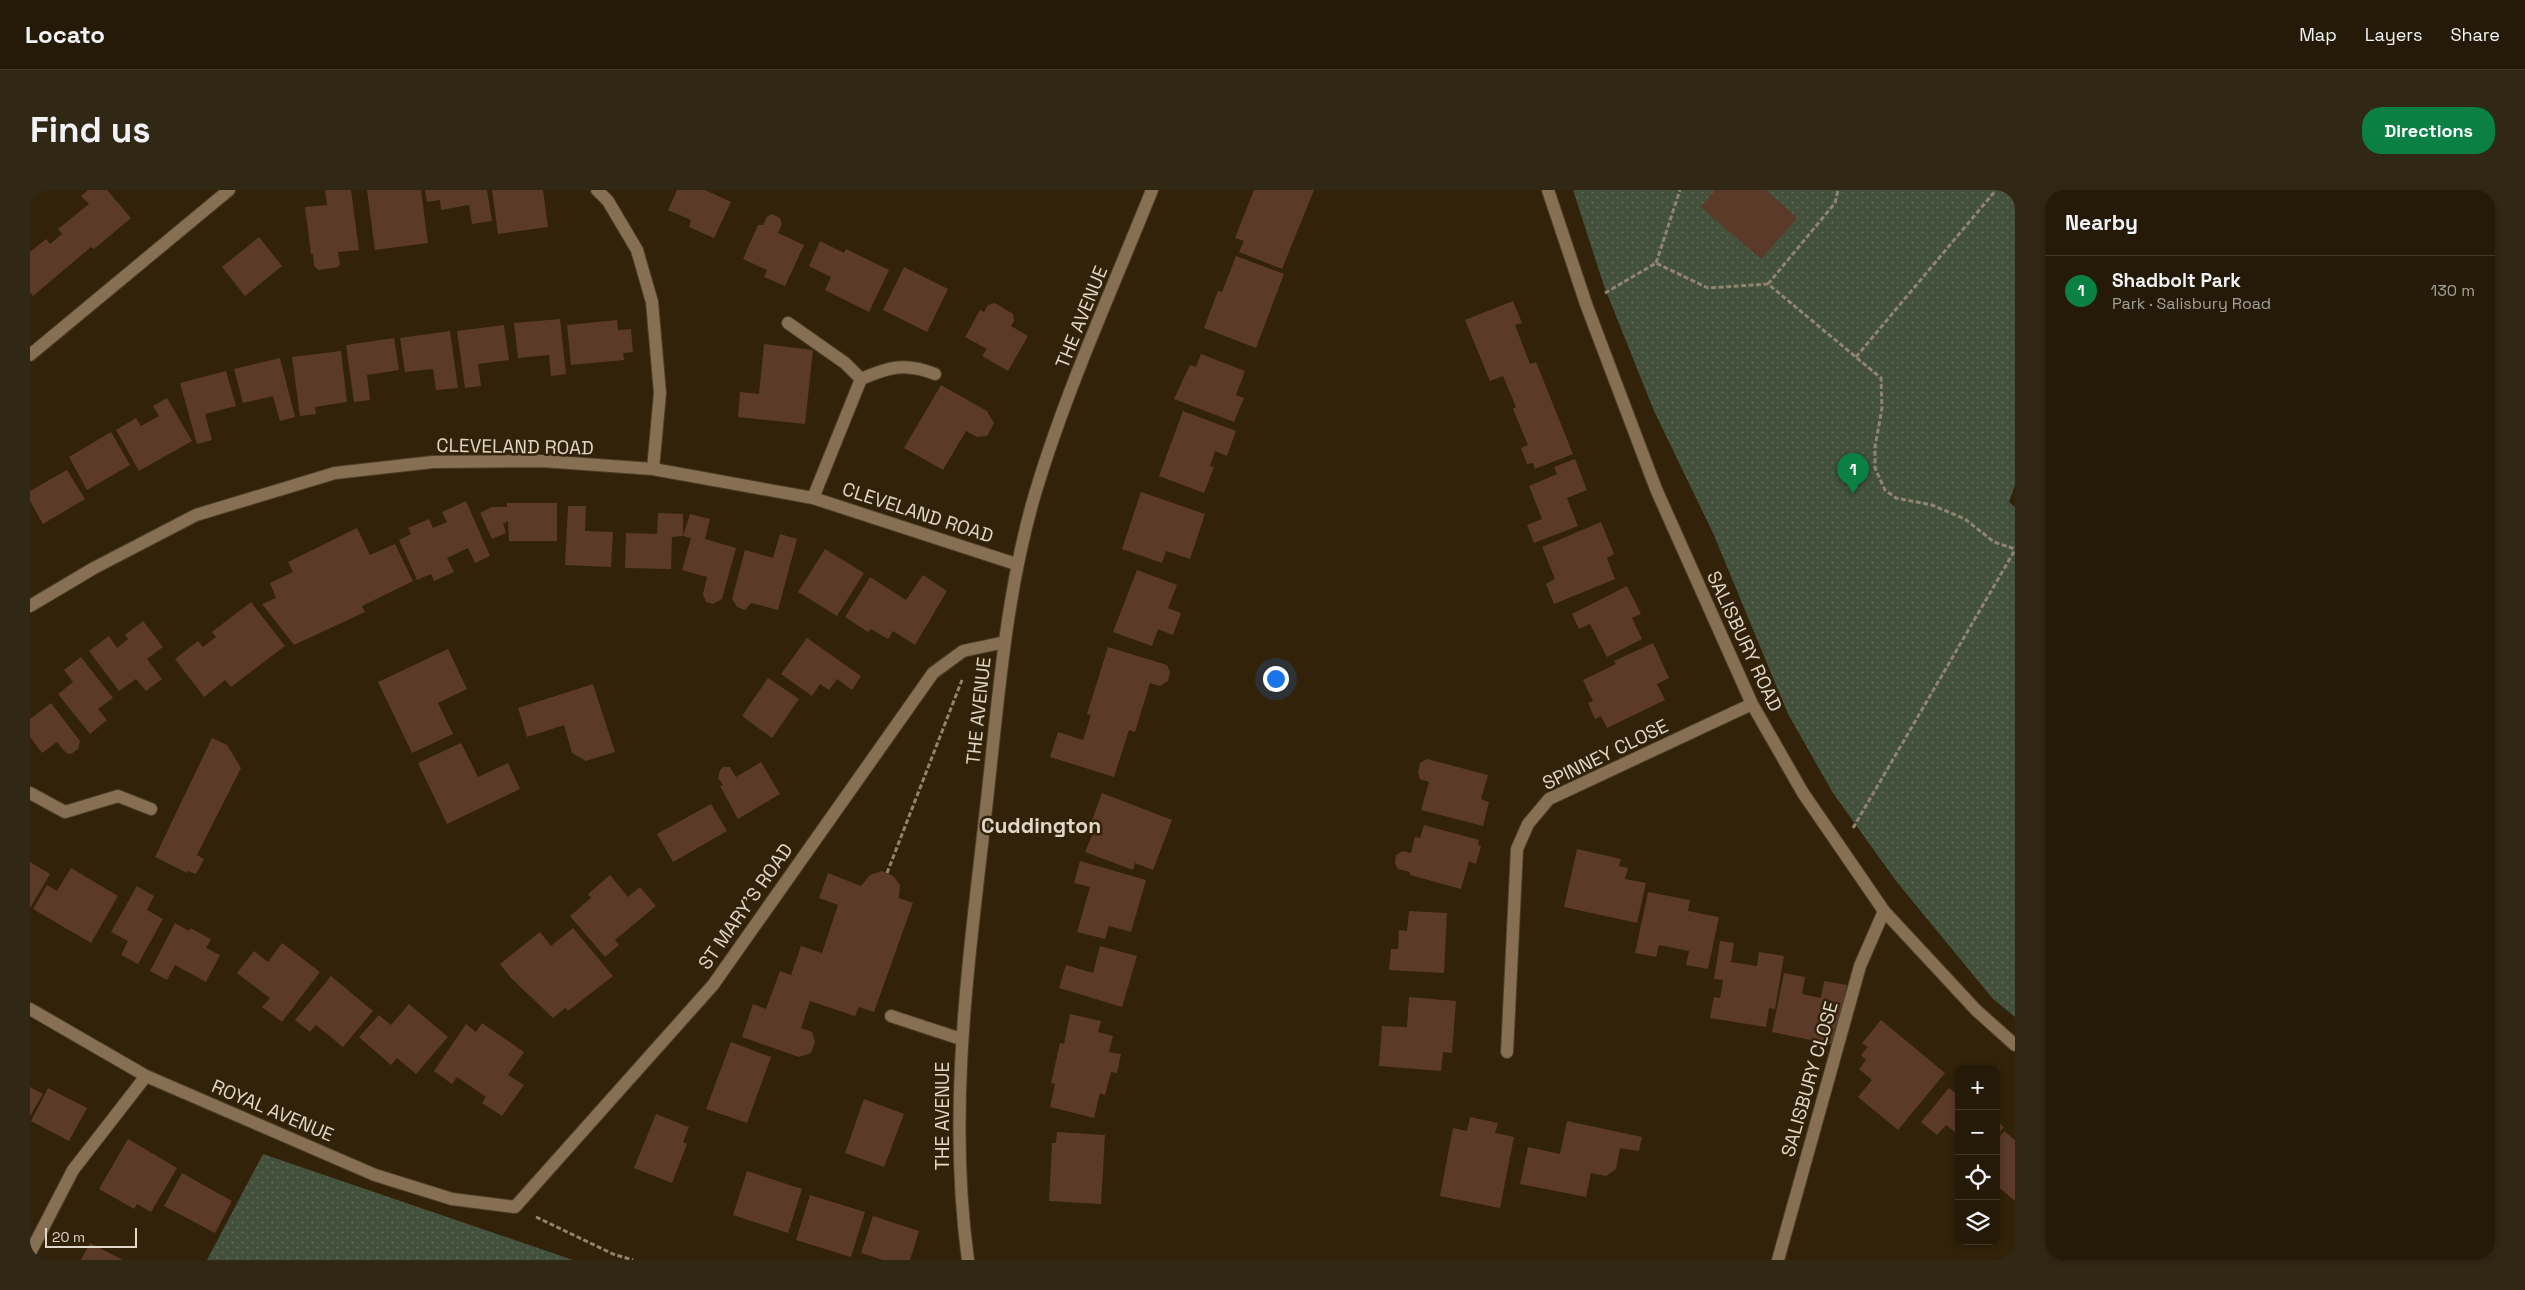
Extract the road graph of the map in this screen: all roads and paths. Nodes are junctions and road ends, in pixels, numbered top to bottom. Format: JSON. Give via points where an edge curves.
{"nodes":[{"id":1,"x":229,"y":190,"type":"edge"},
{"id":2,"x":597,"y":190,"type":"edge"},
{"id":3,"x":1152,"y":190,"type":"edge"},
{"id":4,"x":1548,"y":190,"type":"edge"},
{"id":5,"x":1680,"y":190,"type":"edge"},
{"id":6,"x":1838,"y":190,"type":"edge"},
{"id":7,"x":1996,"y":190,"type":"edge"},
{"id":8,"x":1656,"y":263,"type":"junction"},
{"id":9,"x":1768,"y":284,"type":"junction"},
{"id":10,"x":1586,"y":304,"type":"junction"},
{"id":11,"x":788,"y":323,"type":"dead end"},
{"id":12,"x":30,"y":355,"type":"edge"},
{"id":13,"x":1856,"y":357,"type":"junction"},
{"id":14,"x":934,"y":374,"type":"dead end"},
{"id":15,"x":861,"y":379,"type":"junction"},
{"id":16,"x":653,"y":469,"type":"junction"},
{"id":17,"x":813,"y":498,"type":"junction"},
{"id":18,"x":2015,"y":549,"type":"edge"},
{"id":19,"x":1016,"y":564,"type":"junction"},
{"id":20,"x":30,"y":606,"type":"edge"},
{"id":21,"x":1005,"y":642,"type":"junction"},
{"id":22,"x":972,"y":649,"type":"junction"},
{"id":23,"x":1752,"y":704,"type":"junction"},
{"id":24,"x":30,"y":793,"type":"edge"},
{"id":25,"x":151,"y":810,"type":"dead end"},
{"id":26,"x":1842,"y":848,"type":"junction"},
{"id":27,"x":887,"y":873,"type":"dead end"},
{"id":28,"x":1884,"y":911,"type":"junction"},
{"id":29,"x":30,"y":1009,"type":"edge"},
{"id":30,"x":891,"y":1016,"type":"dead end"},
{"id":31,"x":960,"y":1039,"type":"junction"},
{"id":32,"x":2015,"y":1045,"type":"edge"},
{"id":33,"x":1507,"y":1052,"type":"dead end"},
{"id":34,"x":146,"y":1076,"type":"junction"},
{"id":35,"x":515,"y":1207,"type":"junction"},
{"id":36,"x":30,"y":1253,"type":"edge"},
{"id":37,"x":633,"y":1260,"type":"edge"},
{"id":38,"x":968,"y":1260,"type":"edge"},
{"id":39,"x":1778,"y":1260,"type":"edge"}],
"edges":[{"from":1,"to":12,"type":"street"},
{"from":2,"to":16,"type":"street","via":[[608,201],[637,250],[652,302],[660,393]]},
{"from":3,"to":19,"type":"street","name":"THE AVENUE","via":[[1062,414]]},
{"from":4,"to":10,"type":"street","name":"SALISBURY ROAD"},
{"from":5,"to":8,"type":"path"},
{"from":6,"to":9,"type":"path","via":[[1834,203]]},
{"from":7,"to":13,"type":"path"},
{"from":8,"to":9,"type":"path","via":[[1708,288]]},
{"from":8,"to":10,"type":"path"},
{"from":9,"to":13,"type":"path"},
{"from":10,"to":23,"type":"street","name":"SALISBURY ROAD","via":[[1656,489]]},
{"from":11,"to":15,"type":"street","via":[[845,363]]},
{"from":13,"to":18,"type":"path","via":[[1881,378],[1882,408],[1875,468],[1885,490],[1896,498],[1932,505],[1965,519],[1994,542]]},
{"from":14,"to":15,"type":"street","via":[[890,367]]},
{"from":15,"to":17,"type":"street"},
{"from":16,"to":17,"type":"street","name":"CLEVELAND ROAD"},
{"from":16,"to":20,"type":"street","name":"CLEVELAND ROAD","via":[[542,461],[433,462],[335,473],[196,515],[94,568]]},
{"from":17,"to":19,"type":"street","name":"CLEVELAND ROAD"},
{"from":18,"to":26,"type":"path"},
{"from":19,"to":21,"type":"street","name":"THE AVENUE"},
{"from":21,"to":22,"type":"street","name":"ST MARY'S ROAD"},
{"from":21,"to":31,"type":"street","name":"THE AVENUE"},
{"from":22,"to":27,"type":"path","via":[[967,670]]},
{"from":22,"to":35,"type":"street","name":"ST MARY'S ROAD","via":[[963,651],[933,673],[713,984]]},
{"from":23,"to":26,"type":"street","name":"SALISBURY ROAD","via":[[1803,792]]},
{"from":23,"to":33,"type":"street","name":"SPINNEY CLOSE","via":[[1549,799],[1528,824],[1517,849]]},
{"from":24,"to":25,"type":"street","via":[[65,812],[118,796]]},
{"from":26,"to":28,"type":"street","name":"SALISBURY ROAD"},
{"from":28,"to":32,"type":"street","name":"SALISBURY ROAD","via":[[1976,1010]]},
{"from":28,"to":39,"type":"street","name":"SALISBURY CLOSE","via":[[1860,966]]},
{"from":29,"to":34,"type":"street","name":"ROYAL AVENUE"},
{"from":30,"to":31,"type":"street"},
{"from":31,"to":38,"type":"street","name":"THE AVENUE","via":[[962,1221]]},
{"from":34,"to":35,"type":"street","name":"ROYAL AVENUE","via":[[375,1175],[452,1199]]},
{"from":34,"to":36,"type":"street","via":[[73,1170]]},
{"from":35,"to":37,"type":"path","via":[[613,1254]]}]}
